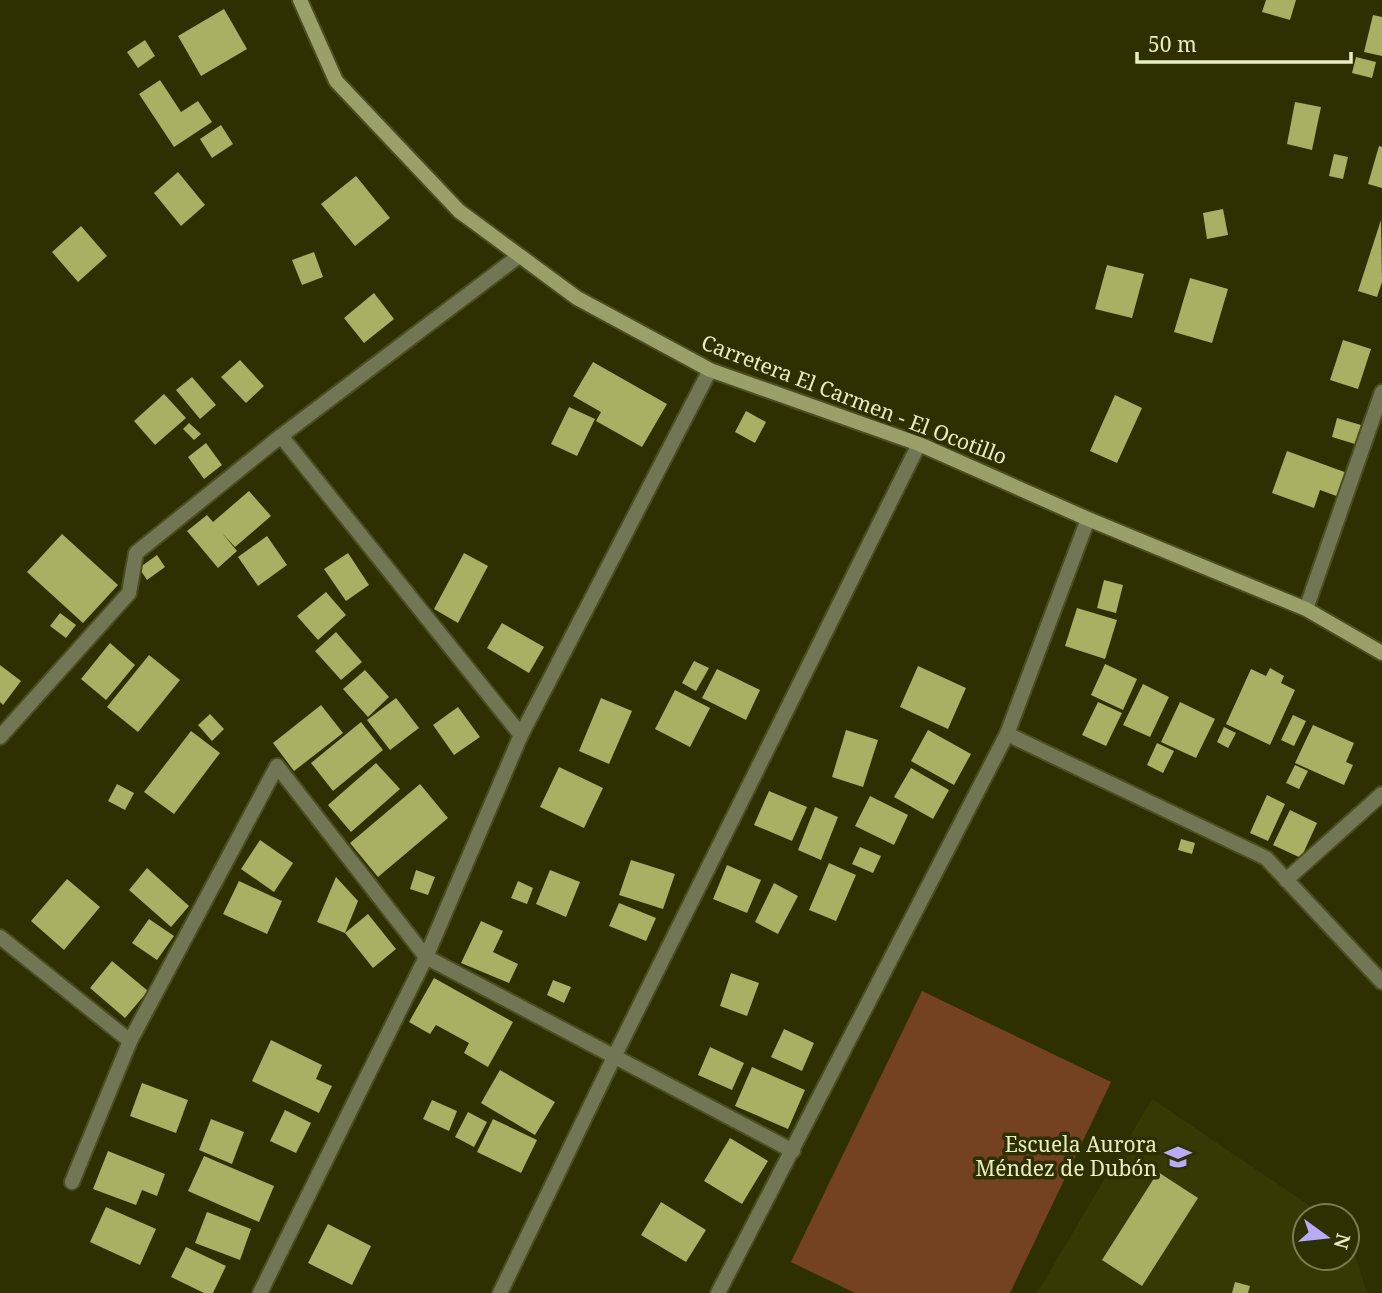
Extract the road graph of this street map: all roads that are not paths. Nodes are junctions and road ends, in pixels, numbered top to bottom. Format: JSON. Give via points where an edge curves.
{"nodes":[{"id":1,"x":300,"y":0,"type":"edge"},
{"id":2,"x":519,"y":256,"type":"junction"},
{"id":3,"x":710,"y":370,"type":"junction"},
{"id":4,"x":1381,"y":400,"type":"edge"},
{"id":5,"x":281,"y":436,"type":"junction"},
{"id":6,"x":919,"y":444,"type":"junction"},
{"id":7,"x":1088,"y":519,"type":"junction"},
{"id":8,"x":1306,"y":609,"type":"junction"},
{"id":9,"x":1382,"y":653,"type":"edge"},
{"id":10,"x":1006,"y":734,"type":"junction"},
{"id":11,"x":522,"y":735,"type":"junction"},
{"id":12,"x":0,"y":737,"type":"edge"},
{"id":13,"x":1382,"y":794,"type":"edge"},
{"id":14,"x":1286,"y":880,"type":"junction"},
{"id":15,"x":0,"y":937,"type":"edge"},
{"id":16,"x":426,"y":957,"type":"junction"},
{"id":17,"x":1382,"y":982,"type":"edge"},
{"id":18,"x":130,"y":1041,"type":"junction"},
{"id":19,"x":615,"y":1055,"type":"junction"},
{"id":20,"x":793,"y":1151,"type":"junction"},
{"id":21,"x":72,"y":1182,"type":"dead end"},
{"id":22,"x":260,"y":1293,"type":"edge"},
{"id":23,"x":500,"y":1293,"type":"edge"},
{"id":24,"x":718,"y":1293,"type":"edge"}],
"edges":[{"from":1,"to":2,"type":"main road","name":"Carretera El Carmen - El Ocotillo","via":[[336,81],[458,211]]},
{"from":2,"to":3,"type":"main road","name":"Carretera El Carmen - El Ocotillo","via":[[577,298]]},
{"from":2,"to":5,"type":"street"},
{"from":3,"to":6,"type":"main road","name":"Carretera El Carmen - El Ocotillo"},
{"from":3,"to":11,"type":"street"},
{"from":4,"to":8,"type":"street"},
{"from":5,"to":11,"type":"street"},
{"from":5,"to":12,"type":"street","via":[[136,553],[129,593]]},
{"from":6,"to":7,"type":"main road","name":"Carretera El Carmen - El Ocotillo"},
{"from":6,"to":19,"type":"street"},
{"from":7,"to":8,"type":"main road","name":"Carretera El Carmen - El Ocotillo"},
{"from":7,"to":10,"type":"street"},
{"from":8,"to":9,"type":"main road","name":"Carretera El Carmen - El Ocotillo"},
{"from":10,"to":14,"type":"street","via":[[1266,858]]},
{"from":10,"to":20,"type":"street"},
{"from":11,"to":16,"type":"street"},
{"from":13,"to":14,"type":"street"},
{"from":14,"to":17,"type":"street"},
{"from":15,"to":18,"type":"street"},
{"from":16,"to":18,"type":"street","via":[[277,766]]},
{"from":16,"to":19,"type":"street"},
{"from":16,"to":22,"type":"street"},
{"from":18,"to":21,"type":"street"},
{"from":19,"to":20,"type":"street"},
{"from":19,"to":23,"type":"street"},
{"from":20,"to":24,"type":"street"}]}
